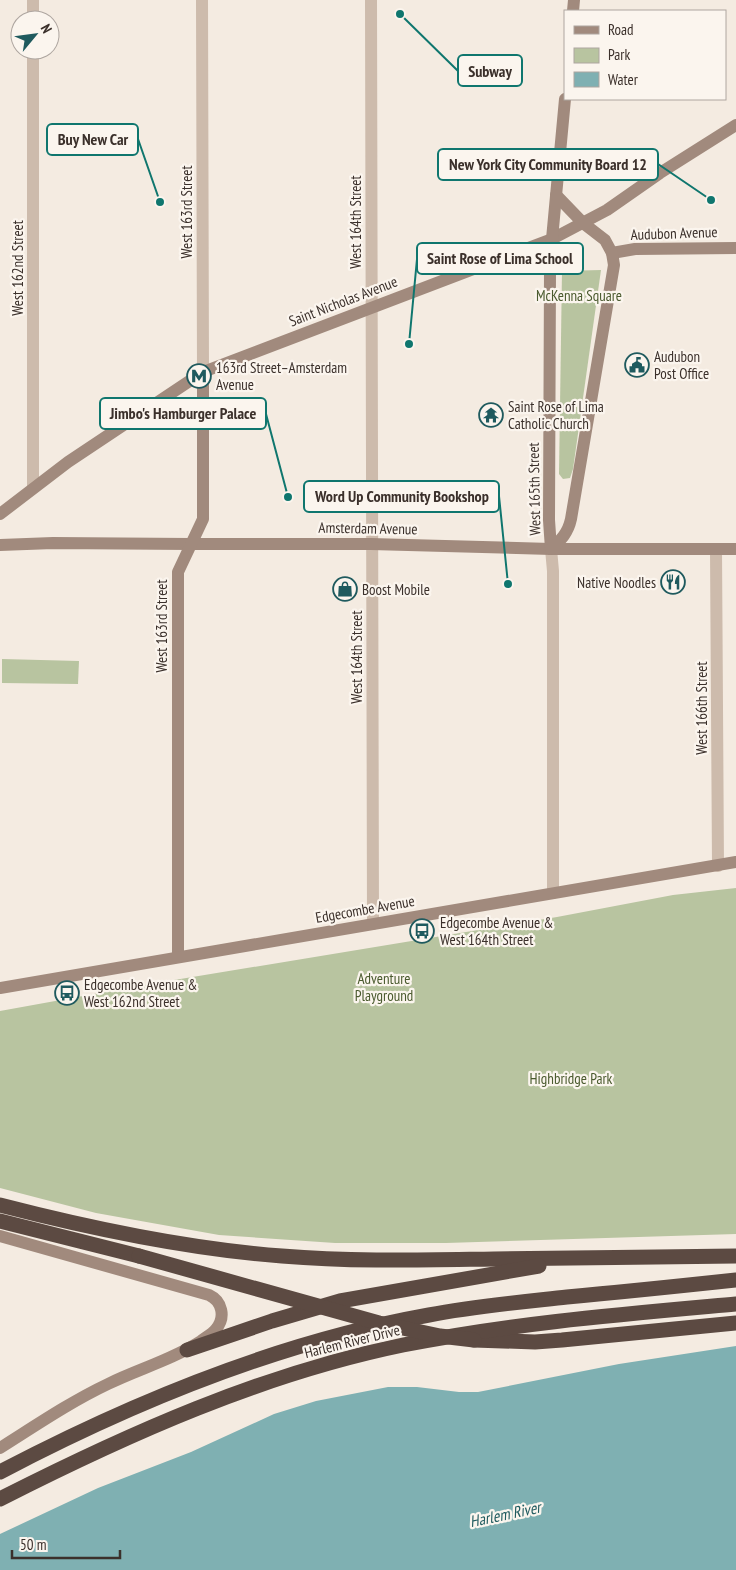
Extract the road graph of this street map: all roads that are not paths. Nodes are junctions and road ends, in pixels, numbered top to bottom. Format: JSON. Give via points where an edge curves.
{"nodes":[{"id":1,"x":202,"y":0,"type":"edge"},
{"id":2,"x":371,"y":0,"type":"edge"},
{"id":3,"x":33,"y":60,"type":"edge"},
{"id":4,"x":565,"y":100,"type":"edge"},
{"id":5,"x":736,"y":125,"type":"edge"},
{"id":6,"x":556,"y":195,"type":"junction"},
{"id":7,"x":583,"y":222,"type":"junction"},
{"id":8,"x":552,"y":239,"type":"junction"},
{"id":9,"x":736,"y":248,"type":"edge"},
{"id":10,"x":612,"y":253,"type":"junction"},
{"id":11,"x":371,"y":308,"type":"junction"},
{"id":12,"x":203,"y":372,"type":"junction"},
{"id":13,"x":34,"y":487,"type":"junction"},
{"id":14,"x":0,"y":514,"type":"edge"},
{"id":15,"x":191,"y":544,"type":"junction"},
{"id":16,"x":371,"y":544,"type":"junction"},
{"id":17,"x":0,"y":545,"type":"edge"},
{"id":18,"x":551,"y":549,"type":"junction"},
{"id":19,"x":716,"y":549,"type":"junction"},
{"id":20,"x":736,"y":549,"type":"edge"},
{"id":21,"x":736,"y":862,"type":"edge"},
{"id":22,"x":718,"y":866,"type":"junction"},
{"id":23,"x":553,"y":893,"type":"junction"},
{"id":24,"x":373,"y":924,"type":"junction"},
{"id":25,"x":178,"y":957,"type":"junction"},
{"id":26,"x":0,"y":988,"type":"edge"},
{"id":27,"x":0,"y":1205,"type":"edge"},
{"id":28,"x":0,"y":1222,"type":"edge"},
{"id":29,"x":0,"y":1236,"type":"edge"},
{"id":30,"x":736,"y":1256,"type":"edge"},
{"id":31,"x":590,"y":1258,"type":"junction"},
{"id":32,"x":736,"y":1280,"type":"edge"},
{"id":33,"x":736,"y":1304,"type":"edge"},
{"id":34,"x":736,"y":1323,"type":"edge"},
{"id":35,"x":187,"y":1350,"type":"junction"},
{"id":36,"x":0,"y":1448,"type":"edge"},
{"id":37,"x":0,"y":1472,"type":"edge"},
{"id":38,"x":0,"y":1499,"type":"edge"}],
"edges":[{"from":1,"to":12,"type":"street","name":"West 163rd Street"},
{"from":2,"to":11,"type":"street","name":"West 164th Street"},
{"from":3,"to":13,"type":"street","name":"West 162nd Street"},
{"from":4,"to":6,"type":"main road","name":"West 165th Street"},
{"from":5,"to":7,"type":"main road","name":"Saint Nicholas Avenue","via":[[607,210]]},
{"from":6,"to":7,"type":"main road"},
{"from":6,"to":8,"type":"main road","name":"West 165th Street"},
{"from":7,"to":8,"type":"main road","name":"Saint Nicholas Avenue"},
{"from":7,"to":10,"type":"main road","via":[[606,240]]},
{"from":8,"to":11,"type":"main road","name":"Saint Nicholas Avenue"},
{"from":8,"to":18,"type":"main road","name":"West 165th Street"},
{"from":9,"to":10,"type":"main road","name":"Audubon Avenue","via":[[635,249]]},
{"from":10,"to":18,"type":"main road","name":"West 165th Street","via":[[614,265],[569,529]]},
{"from":11,"to":12,"type":"main road","name":"Saint Nicholas Avenue"},
{"from":11,"to":16,"type":"street","name":"West 164th Street"},
{"from":12,"to":13,"type":"main road","name":"Saint Nicholas Avenue"},
{"from":12,"to":15,"type":"main road","name":"West 163rd Street","via":[[203,519]]},
{"from":13,"to":14,"type":"main road","name":"Saint Nicholas Avenue"},
{"from":15,"to":16,"type":"main road","name":"Amsterdam Avenue"},
{"from":15,"to":17,"type":"main road","name":"Amsterdam Avenue"},
{"from":15,"to":25,"type":"main road","name":"West 163rd Street","via":[[178,572]]},
{"from":16,"to":18,"type":"main road","name":"Amsterdam Avenue"},
{"from":16,"to":24,"type":"street","name":"West 164th Street"},
{"from":18,"to":19,"type":"main road","name":"Amsterdam Avenue"},
{"from":18,"to":23,"type":"street","name":"West 165th Street"},
{"from":19,"to":20,"type":"main road","name":"Amsterdam Avenue"},
{"from":19,"to":22,"type":"street","name":"West 166th Street"},
{"from":21,"to":22,"type":"main road","name":"Edgecombe Avenue"},
{"from":22,"to":23,"type":"main road","name":"Edgecombe Avenue"},
{"from":23,"to":24,"type":"main road","name":"Edgecombe Avenue"},
{"from":24,"to":25,"type":"main road","name":"Edgecombe Avenue"},
{"from":25,"to":26,"type":"main road","name":"Edgecombe Avenue"},
{"from":27,"to":31,"type":"highway","via":[[155,1240],[283,1256],[372,1261]]},
{"from":28,"to":34,"type":"highway","bridge":true,"via":[[139,1256],[379,1323],[440,1336],[535,1342]]},
{"from":29,"to":35,"type":"main road","via":[[213,1296],[221,1308],[220,1323],[212,1333]]},
{"from":30,"to":31,"type":"highway"},
{"from":31,"to":35,"type":"highway","via":[[340,1302]]},
{"from":32,"to":37,"type":"highway","name":"Harlem River Drive","via":[[429,1315],[315,1341],[157,1398]]},
{"from":33,"to":38,"type":"highway","name":"Harlem River Drive","via":[[480,1331],[326,1364],[151,1428]]},
{"from":35,"to":36,"type":"main road","via":[[85,1396]]}]}
